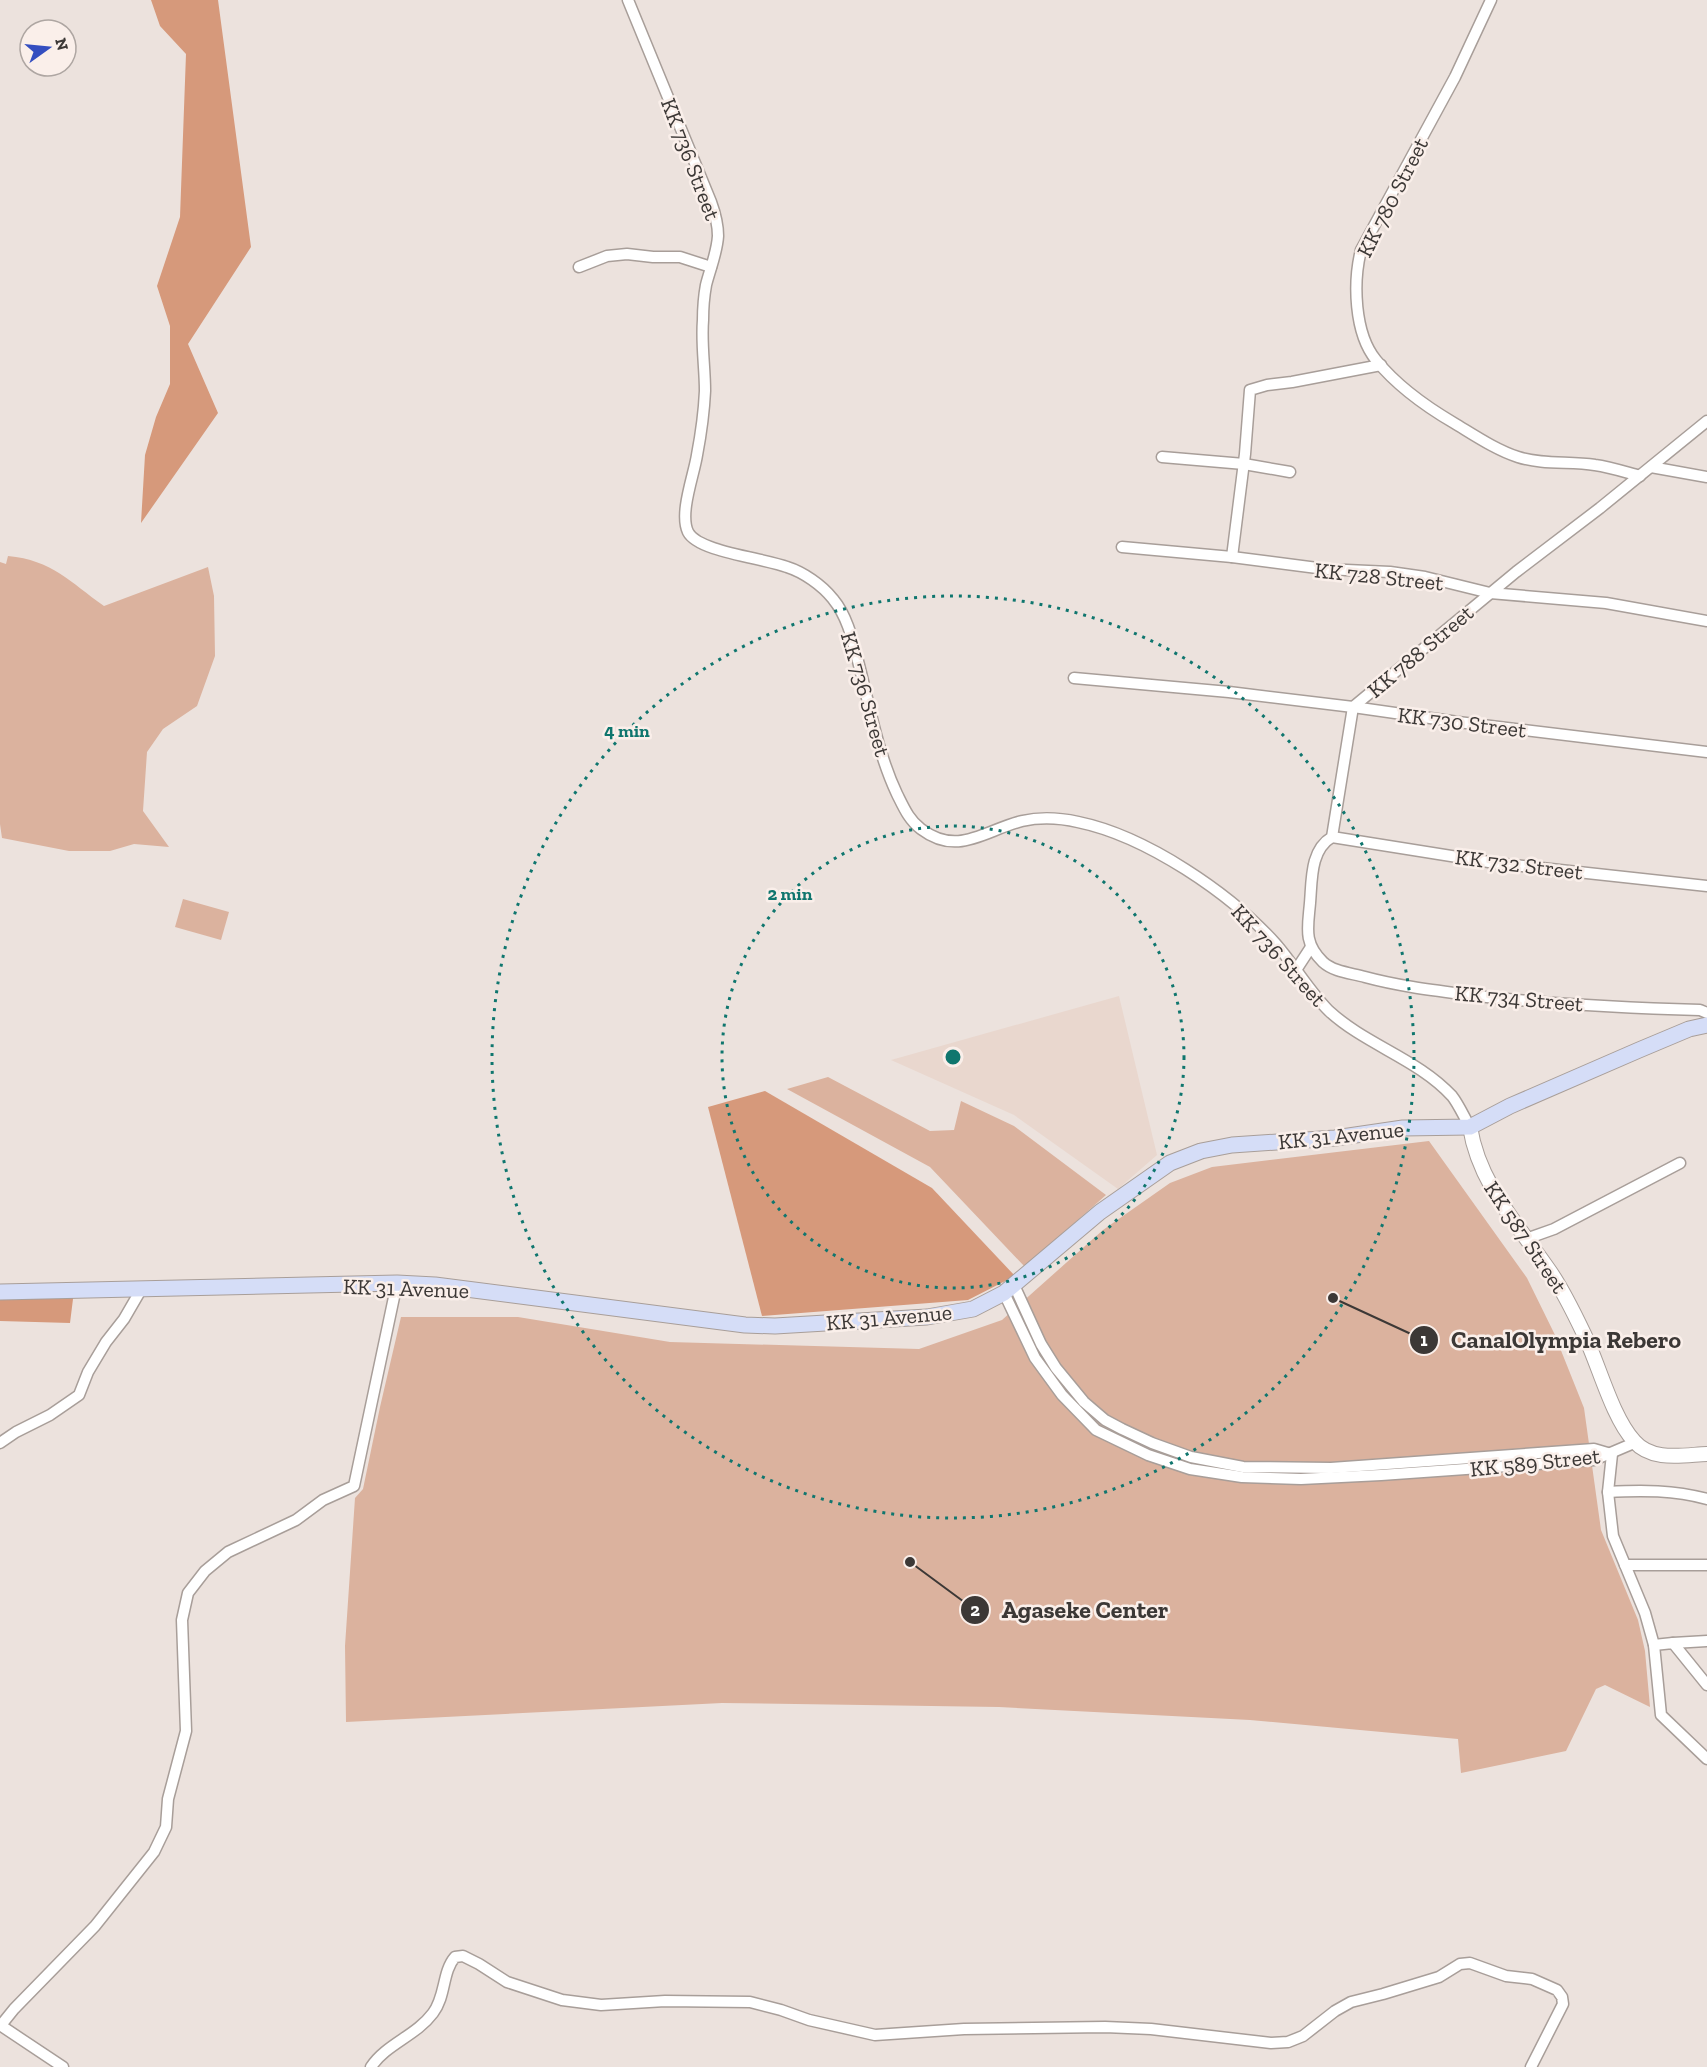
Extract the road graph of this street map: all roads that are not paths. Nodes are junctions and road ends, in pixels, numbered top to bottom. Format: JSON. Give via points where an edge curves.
{"nodes":[{"id":1,"x":628,"y":0,"type":"edge"},
{"id":2,"x":1491,"y":0,"type":"edge"},
{"id":3,"x":579,"y":267,"type":"dead end"},
{"id":4,"x":711,"y":267,"type":"junction"},
{"id":5,"x":1381,"y":365,"type":"junction"},
{"id":6,"x":1707,"y":422,"type":"edge"},
{"id":7,"x":1162,"y":457,"type":"dead end"},
{"id":8,"x":1244,"y":464,"type":"junction"},
{"id":9,"x":1651,"y":468,"type":"junction"},
{"id":10,"x":1290,"y":472,"type":"dead end"},
{"id":11,"x":1640,"y":476,"type":"junction"},
{"id":12,"x":1707,"y":477,"type":"edge"},
{"id":13,"x":1122,"y":547,"type":"dead end"},
{"id":14,"x":1232,"y":557,"type":"junction"},
{"id":15,"x":1490,"y":594,"type":"junction"},
{"id":16,"x":1707,"y":621,"type":"edge"},
{"id":17,"x":1074,"y":678,"type":"dead end"},
{"id":18,"x":1353,"y":707,"type":"junction"},
{"id":19,"x":1707,"y":752,"type":"edge"},
{"id":20,"x":1332,"y":837,"type":"junction"},
{"id":21,"x":1707,"y":886,"type":"edge"},
{"id":22,"x":1311,"y":947,"type":"junction"},
{"id":23,"x":1296,"y":970,"type":"junction"},
{"id":24,"x":1707,"y":1013,"type":"edge"},
{"id":25,"x":1707,"y":1025,"type":"edge"},
{"id":26,"x":1470,"y":1127,"type":"junction"},
{"id":27,"x":1680,"y":1163,"type":"dead end"},
{"id":28,"x":1526,"y":1239,"type":"junction"},
{"id":29,"x":397,"y":1283,"type":"junction"},
{"id":30,"x":142,"y":1288,"type":"junction"},
{"id":31,"x":1009,"y":1289,"type":"junction"},
{"id":32,"x":0,"y":1292,"type":"edge"},
{"id":33,"x":0,"y":1443,"type":"edge"},
{"id":34,"x":1634,"y":1443,"type":"junction"},
{"id":35,"x":1612,"y":1454,"type":"junction"},
{"id":36,"x":1707,"y":1454,"type":"edge"},
{"id":37,"x":1608,"y":1492,"type":"junction"},
{"id":38,"x":1707,"y":1499,"type":"edge"},
{"id":39,"x":1625,"y":1565,"type":"junction"},
{"id":40,"x":1707,"y":1565,"type":"edge"},
{"id":41,"x":1707,"y":1641,"type":"edge"},
{"id":42,"x":1672,"y":1643,"type":"junction"},
{"id":43,"x":1654,"y":1645,"type":"junction"},
{"id":44,"x":1707,"y":1685,"type":"edge"},
{"id":45,"x":1707,"y":1759,"type":"edge"},
{"id":46,"x":1,"y":2024,"type":"edge"},
{"id":47,"x":63,"y":2067,"type":"edge"},
{"id":48,"x":371,"y":2067,"type":"edge"},
{"id":49,"x":1531,"y":2067,"type":"edge"}],
"edges":[{"from":1,"to":4,"type":"street","name":"KK 736 Street","via":[[716,218],[718,240]]},
{"from":2,"to":5,"type":"street","name":"KK 780 Street","via":[[1455,78],[1361,250],[1356,269],[1359,314],[1370,351]]},
{"from":3,"to":4,"type":"street","via":[[607,256],[627,254],[680,257]]},
{"from":4,"to":23,"type":"street","name":"KK 736 Street","via":[[705,289],[701,345],[704,405],[686,526],[701,545],[787,567],[833,598],[852,636],[892,784],[916,825],[946,842],[977,839],[1025,820],[1082,822],[1110,832],[1136,842],[1221,893],[1252,919]]},
{"from":5,"to":8,"type":"street","via":[[1250,390]]},
{"from":5,"to":11,"type":"street","name":"KK 780 Street","via":[[1438,413],[1518,457],[1596,465]]},
{"from":6,"to":9,"type":"street","name":"KK 788 Street"},
{"from":7,"to":8,"type":"street"},
{"from":8,"to":10,"type":"street"},
{"from":8,"to":14,"type":"street"},
{"from":9,"to":11,"type":"street","name":"KK 788 Street"},
{"from":9,"to":12,"type":"street"},
{"from":11,"to":15,"type":"street","name":"KK 788 Street"},
{"from":13,"to":14,"type":"street","name":"KK 728 Street"},
{"from":14,"to":15,"type":"street","name":"KK 728 Street","via":[[1297,567],[1425,577]]},
{"from":15,"to":16,"type":"street","name":"KK 728 Street","via":[[1606,603]]},
{"from":15,"to":18,"type":"street","name":"KK 788 Street"},
{"from":17,"to":18,"type":"street","name":"KK 730 Street"},
{"from":18,"to":19,"type":"street","name":"KK 730 Street"},
{"from":18,"to":20,"type":"street","name":"KK 788 Street"},
{"from":20,"to":21,"type":"street","name":"KK 732 Street","via":[[1495,863]]},
{"from":20,"to":22,"type":"street","name":"KK 788 Street","via":[[1320,846],[1314,864],[1308,926]]},
{"from":22,"to":23,"type":"street"},
{"from":22,"to":24,"type":"street","name":"KK 734 Street","via":[[1333,969],[1425,990],[1539,1003]]},
{"from":23,"to":26,"type":"street","name":"KK 736 Street","via":[[1330,1011],[1419,1068],[1453,1098]]},
{"from":25,"to":26,"type":"main road","name":"KK 31 Avenue","via":[[1654,1044]]},
{"from":26,"to":28,"type":"street","name":"KK 587 Street","via":[[1482,1172]]},
{"from":26,"to":31,"type":"main road","name":"KK 31 Avenue","via":[[1403,1128],[1201,1151],[1170,1163],[1139,1182]]},
{"from":27,"to":28,"type":"street","via":[[1554,1229]]},
{"from":28,"to":34,"type":"street","name":"KK 587 Street","via":[[1564,1293],[1619,1419]]},
{"from":29,"to":30,"type":"main road","name":"KK 31 Avenue"},
{"from":29,"to":31,"type":"main road","name":"KK 31 Avenue","via":[[775,1326],[927,1317],[973,1309]]},
{"from":29,"to":46,"type":"street","via":[[354,1486],[323,1500],[296,1520],[228,1552],[188,1593],[182,1620],[186,1731],[168,1798],[166,1827],[154,1851],[95,1926]]},
{"from":30,"to":32,"type":"main road","name":"KK 31 Avenue"},
{"from":30,"to":33,"type":"street","via":[[88,1372],[79,1395]]},
{"from":31,"to":35,"type":"street","name":"KK 589 Street","via":[[1051,1360],[1084,1402],[1122,1429],[1191,1457],[1243,1467],[1331,1468],[1594,1449]]},
{"from":34,"to":35,"type":"street"},
{"from":34,"to":36,"type":"street","via":[[1651,1454]]},
{"from":35,"to":37,"type":"street"},
{"from":37,"to":38,"type":"street","via":[[1682,1492]]},
{"from":37,"to":39,"type":"street","via":[[1613,1536]]},
{"from":39,"to":40,"type":"street"},
{"from":39,"to":43,"type":"street"},
{"from":41,"to":42,"type":"street"},
{"from":42,"to":43,"type":"street"},
{"from":42,"to":44,"type":"street"},
{"from":43,"to":45,"type":"street","via":[[1661,1715]]},
{"from":46,"to":47,"type":"street"},
{"from":48,"to":49,"type":"street","via":[[378,2057],[416,2032],[435,2011],[450,1963],[454,1957],[463,1956],[507,1983],[562,2000],[601,2005],[750,2002],[875,2035],[1105,2027],[1271,2043],[1303,2036],[1351,2002],[1412,1986],[1470,1963],[1506,1976],[1532,1979],[1557,1990],[1562,1998],[1563,2004]]}]}
